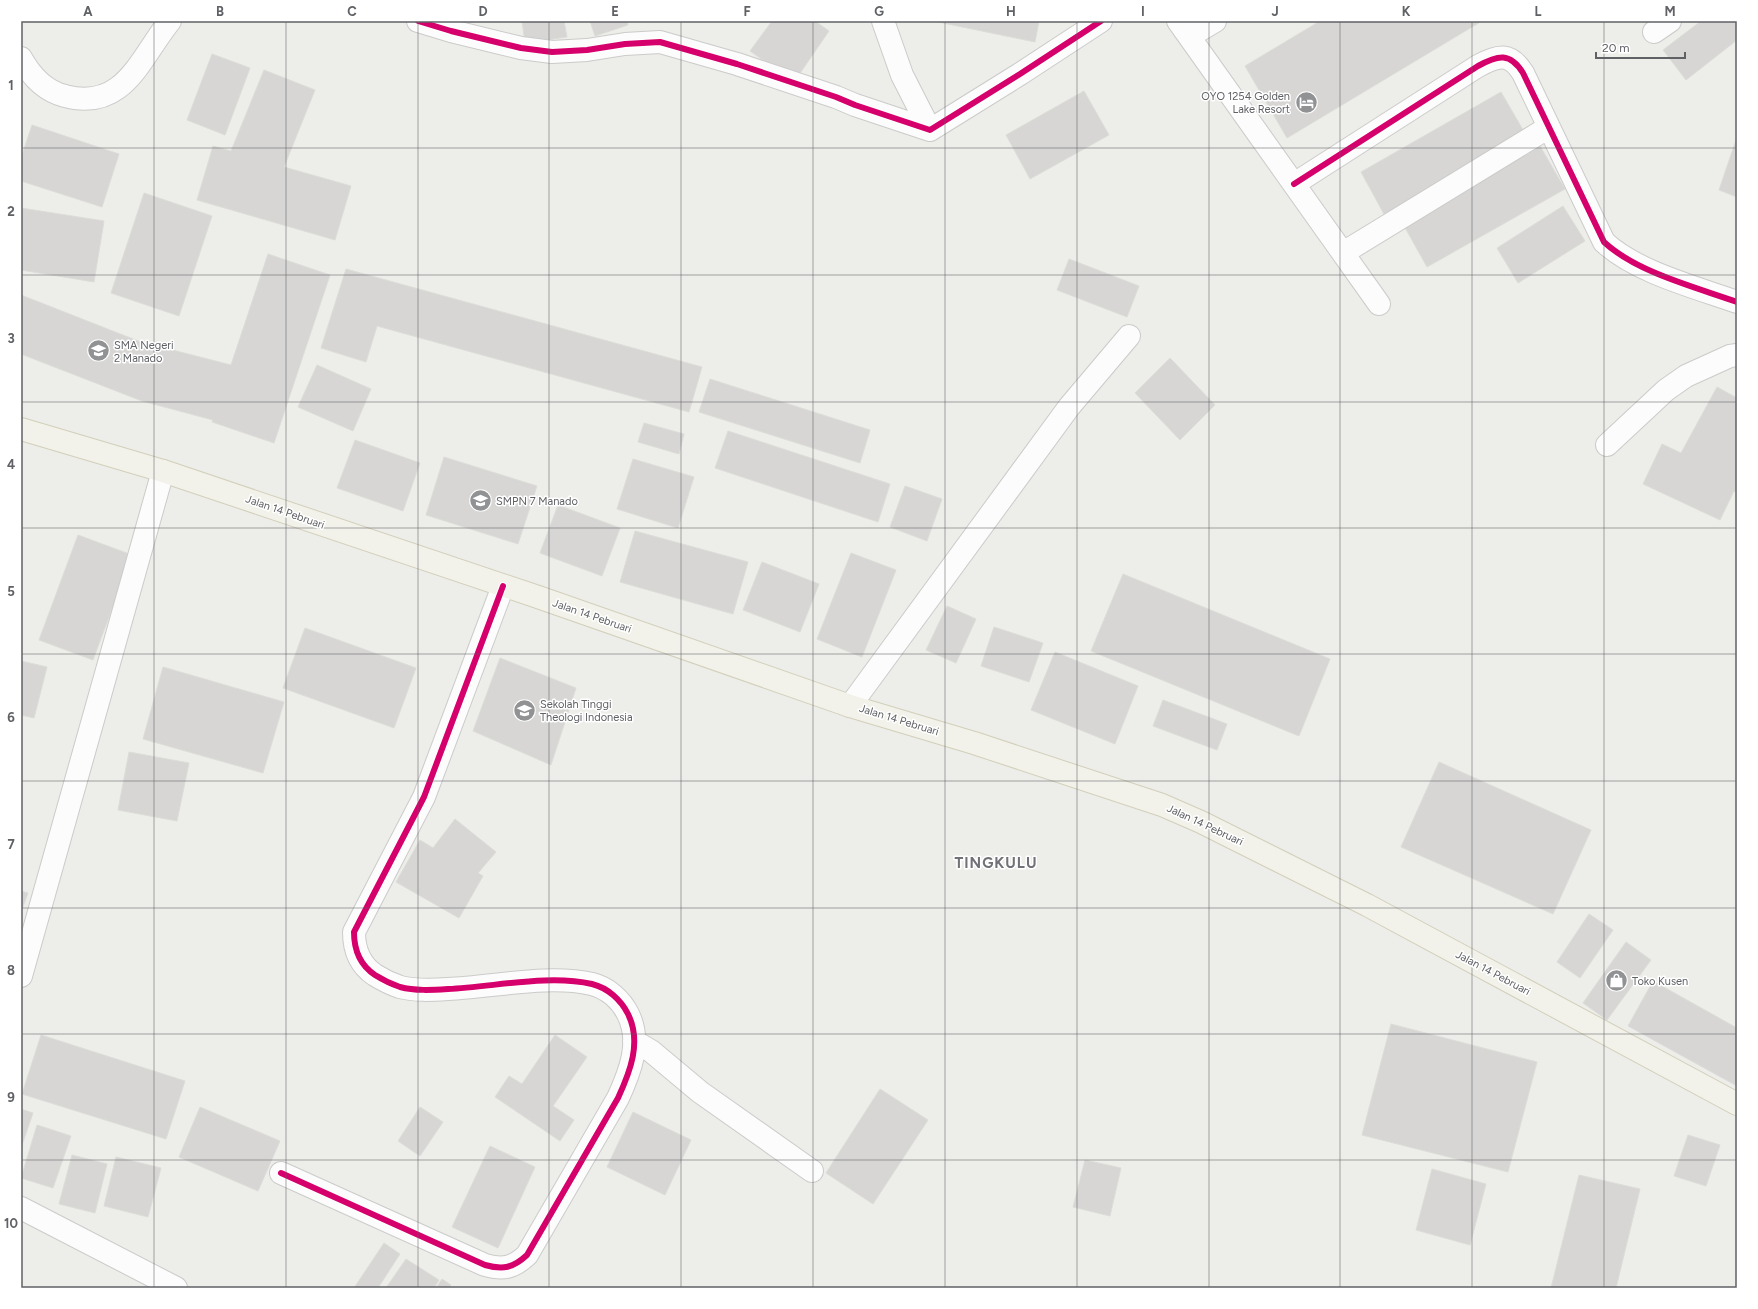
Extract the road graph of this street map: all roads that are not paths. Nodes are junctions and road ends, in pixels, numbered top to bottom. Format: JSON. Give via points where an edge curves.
{"nodes":[{"id":1,"x":170,"y":21,"type":"edge"},
{"id":2,"x":418,"y":21,"type":"edge"},
{"id":3,"x":883,"y":21,"type":"edge"},
{"id":4,"x":1101,"y":21,"type":"edge"},
{"id":5,"x":1215,"y":21,"type":"edge"},
{"id":6,"x":1184,"y":29,"type":"edge"},
{"id":7,"x":21,"y":58,"type":"edge"},
{"id":8,"x":1549,"y":127,"type":"junction"},
{"id":9,"x":930,"y":130,"type":"junction"},
{"id":10,"x":1294,"y":184,"type":"junction"},
{"id":11,"x":1343,"y":253,"type":"junction"},
{"id":12,"x":1737,"y":302,"type":"edge"},
{"id":13,"x":1379,"y":304,"type":"dead end"},
{"id":14,"x":1129,"y":336,"type":"dead end"},
{"id":15,"x":1737,"y":355,"type":"edge"},
{"id":16,"x":21,"y":429,"type":"edge"},
{"id":17,"x":1607,"y":445,"type":"dead end"},
{"id":18,"x":162,"y":471,"type":"junction"},
{"id":19,"x":503,"y":586,"type":"junction"},
{"id":20,"x":850,"y":706,"type":"junction"},
{"id":21,"x":21,"y":976,"type":"edge"},
{"id":22,"x":634,"y":1041,"type":"junction"},
{"id":23,"x":1737,"y":1104,"type":"edge"},
{"id":24,"x":812,"y":1171,"type":"dead end"},
{"id":25,"x":281,"y":1173,"type":"dead end"},
{"id":26,"x":21,"y":1208,"type":"edge"},
{"id":27,"x":176,"y":1288,"type":"edge"}],
"edges":[{"from":1,"to":7,"type":"street","via":[[131,75],[119,88],[99,98],[81,100],[49,90],[28,71]]},
{"from":2,"to":9,"type":"street","via":[[521,48],[552,52],[660,42],[744,66]]},
{"from":3,"to":9,"type":"street","via":[[902,75]]},
{"from":4,"to":9,"type":"street"},
{"from":5,"to":6,"type":"street"},
{"from":6,"to":10,"type":"street"},
{"from":8,"to":10,"type":"street","via":[[1518,66],[1508,58],[1496,57]]},
{"from":8,"to":11,"type":"street"},
{"from":8,"to":12,"type":"street","via":[[1604,242],[1626,260]]},
{"from":10,"to":11,"type":"street"},
{"from":11,"to":13,"type":"street"},
{"from":14,"to":20,"type":"street","via":[[1069,408]]},
{"from":15,"to":17,"type":"street","via":[[1686,376],[1666,390]]},
{"from":16,"to":18,"type":"main road","name":"Jalan 14 Pebruari"},
{"from":18,"to":19,"type":"main road","name":"Jalan 14 Pebruari"},
{"from":18,"to":21,"type":"street"},
{"from":19,"to":20,"type":"main road","name":"Jalan 14 Pebruari"},
{"from":19,"to":22,"type":"street","via":[[424,797],[354,932],[354,946],[369,971],[384,981],[400,987],[425,990],[471,988],[535,981],[593,984],[610,992],[622,1003],[631,1020]]},
{"from":20,"to":23,"type":"main road","name":"Jalan 14 Pebruari","via":[[974,743],[1162,805],[1201,822],[1367,905]]},
{"from":22,"to":24,"type":"street","via":[[651,1051],[700,1092]]},
{"from":22,"to":25,"type":"street","via":[[633,1061],[618,1098],[526,1255],[510,1268],[485,1265]]},
{"from":26,"to":27,"type":"street"}]}
